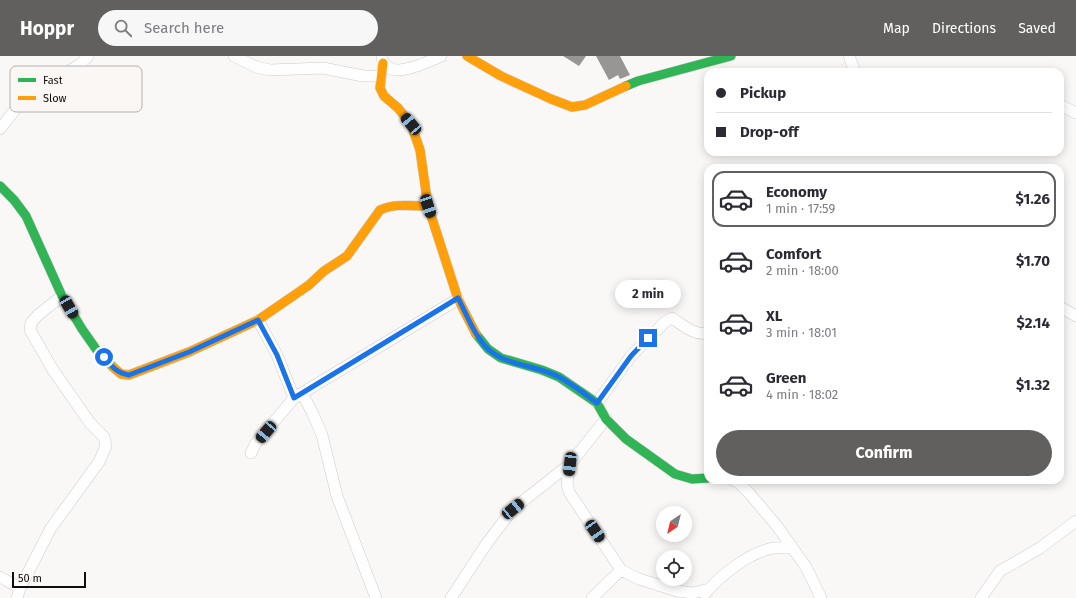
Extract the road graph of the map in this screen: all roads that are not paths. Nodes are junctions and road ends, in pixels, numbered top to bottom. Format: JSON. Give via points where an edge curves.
{"nodes":[{"id":1,"x":88,"y":56,"type":"edge"},
{"id":2,"x":234,"y":56,"type":"edge"},
{"id":3,"x":441,"y":56,"type":"edge"},
{"id":4,"x":467,"y":56,"type":"edge"},
{"id":5,"x":731,"y":56,"type":"edge"},
{"id":6,"x":849,"y":56,"type":"edge"},
{"id":7,"x":382,"y":60,"type":"edge"},
{"id":8,"x":78,"y":66,"type":"edge"},
{"id":9,"x":854,"y":68,"type":"edge"},
{"id":10,"x":363,"y":76,"type":"junction"},
{"id":11,"x":381,"y":76,"type":"junction"},
{"id":12,"x":380,"y":88,"type":"junction"},
{"id":13,"x":1064,"y":107,"type":"edge"},
{"id":14,"x":14,"y":112,"type":"edge"},
{"id":15,"x":1076,"y":112,"type":"edge"},
{"id":16,"x":0,"y":130,"type":"edge"},
{"id":17,"x":0,"y":186,"type":"edge"},
{"id":18,"x":428,"y":206,"type":"junction"},
{"id":19,"x":62,"y":296,"type":"junction"},
{"id":20,"x":458,"y":298,"type":"junction"},
{"id":21,"x":1064,"y":309,"type":"edge"},
{"id":22,"x":1076,"y":316,"type":"edge"},
{"id":23,"x":258,"y":320,"type":"junction"},
{"id":24,"x":704,"y":334,"type":"edge"},
{"id":25,"x":298,"y":395,"type":"junction"},
{"id":26,"x":597,"y":403,"type":"junction"},
{"id":27,"x":606,"y":419,"type":"junction"},
{"id":28,"x":251,"y":453,"type":"dead end"},
{"id":29,"x":570,"y":464,"type":"junction"},
{"id":30,"x":704,"y":478,"type":"edge"},
{"id":31,"x":740,"y":484,"type":"edge"},
{"id":32,"x":1076,"y":521,"type":"edge"},
{"id":33,"x":792,"y":548,"type":"junction"},
{"id":34,"x":621,"y":570,"type":"junction"},
{"id":35,"x":0,"y":577,"type":"edge"},
{"id":36,"x":706,"y":594,"type":"edge"},
{"id":37,"x":19,"y":595,"type":"edge"},
{"id":38,"x":376,"y":598,"type":"edge"},
{"id":39,"x":451,"y":598,"type":"edge"},
{"id":40,"x":592,"y":598,"type":"edge"},
{"id":41,"x":821,"y":598,"type":"edge"},
{"id":42,"x":981,"y":598,"type":"edge"}],
"edges":[{"from":1,"to":8,"type":"street"},
{"from":2,"to":10,"type":"street","via":[[256,67],[270,70],[323,68]]},
{"from":3,"to":7,"type":"street","via":[[406,70],[396,71],[388,69]]},
{"from":4,"to":5,"type":"street","via":[[501,76],[572,106],[585,105],[638,81]]},
{"from":6,"to":9,"type":"street"},
{"from":7,"to":11,"type":"street"},
{"from":10,"to":11,"type":"street"},
{"from":10,"to":12,"type":"street"},
{"from":11,"to":12,"type":"street"},
{"from":12,"to":18,"type":"street","via":[[384,96],[411,124],[420,150]]},
{"from":13,"to":15,"type":"street"},
{"from":14,"to":16,"type":"street"},
{"from":17,"to":19,"type":"street","via":[[26,216]]},
{"from":18,"to":20,"type":"street"},
{"from":18,"to":23,"type":"street","via":[[385,207],[380,210],[347,256]]},
{"from":19,"to":23,"type":"street","via":[[101,355],[121,374],[129,375],[189,352]]},
{"from":19,"to":37,"type":"street","via":[[38,315],[30,330],[53,370],[90,423],[104,437],[106,446],[99,462],[51,528]]},
{"from":20,"to":25,"type":"street"},
{"from":20,"to":26,"type":"street","via":[[478,337],[488,349],[501,358],[559,377]]},
{"from":21,"to":22,"type":"street"},
{"from":23,"to":25,"type":"street"},
{"from":24,"to":26,"type":"street","via":[[694,332],[672,318],[666,321],[631,356]]},
{"from":25,"to":28,"type":"street","via":[[256,443]]},
{"from":25,"to":38,"type":"street","via":[[313,414],[322,435],[337,496]]},
{"from":26,"to":27,"type":"street"},
{"from":27,"to":29,"type":"street"},
{"from":27,"to":30,"type":"street","via":[[626,439],[675,474],[692,479]]},
{"from":29,"to":34,"type":"street","via":[[567,483],[569,492]]},
{"from":29,"to":39,"type":"street","via":[[513,509]]},
{"from":31,"to":33,"type":"street","via":[[777,526]]},
{"from":32,"to":42,"type":"street","via":[[1040,548],[1000,571]]},
{"from":33,"to":36,"type":"street","via":[[771,548],[756,553],[722,576]]},
{"from":33,"to":41,"type":"street","via":[[806,567]]},
{"from":34,"to":36,"type":"street","via":[[639,579],[678,591]]},
{"from":34,"to":40,"type":"street"},
{"from":35,"to":37,"type":"street"}]}
